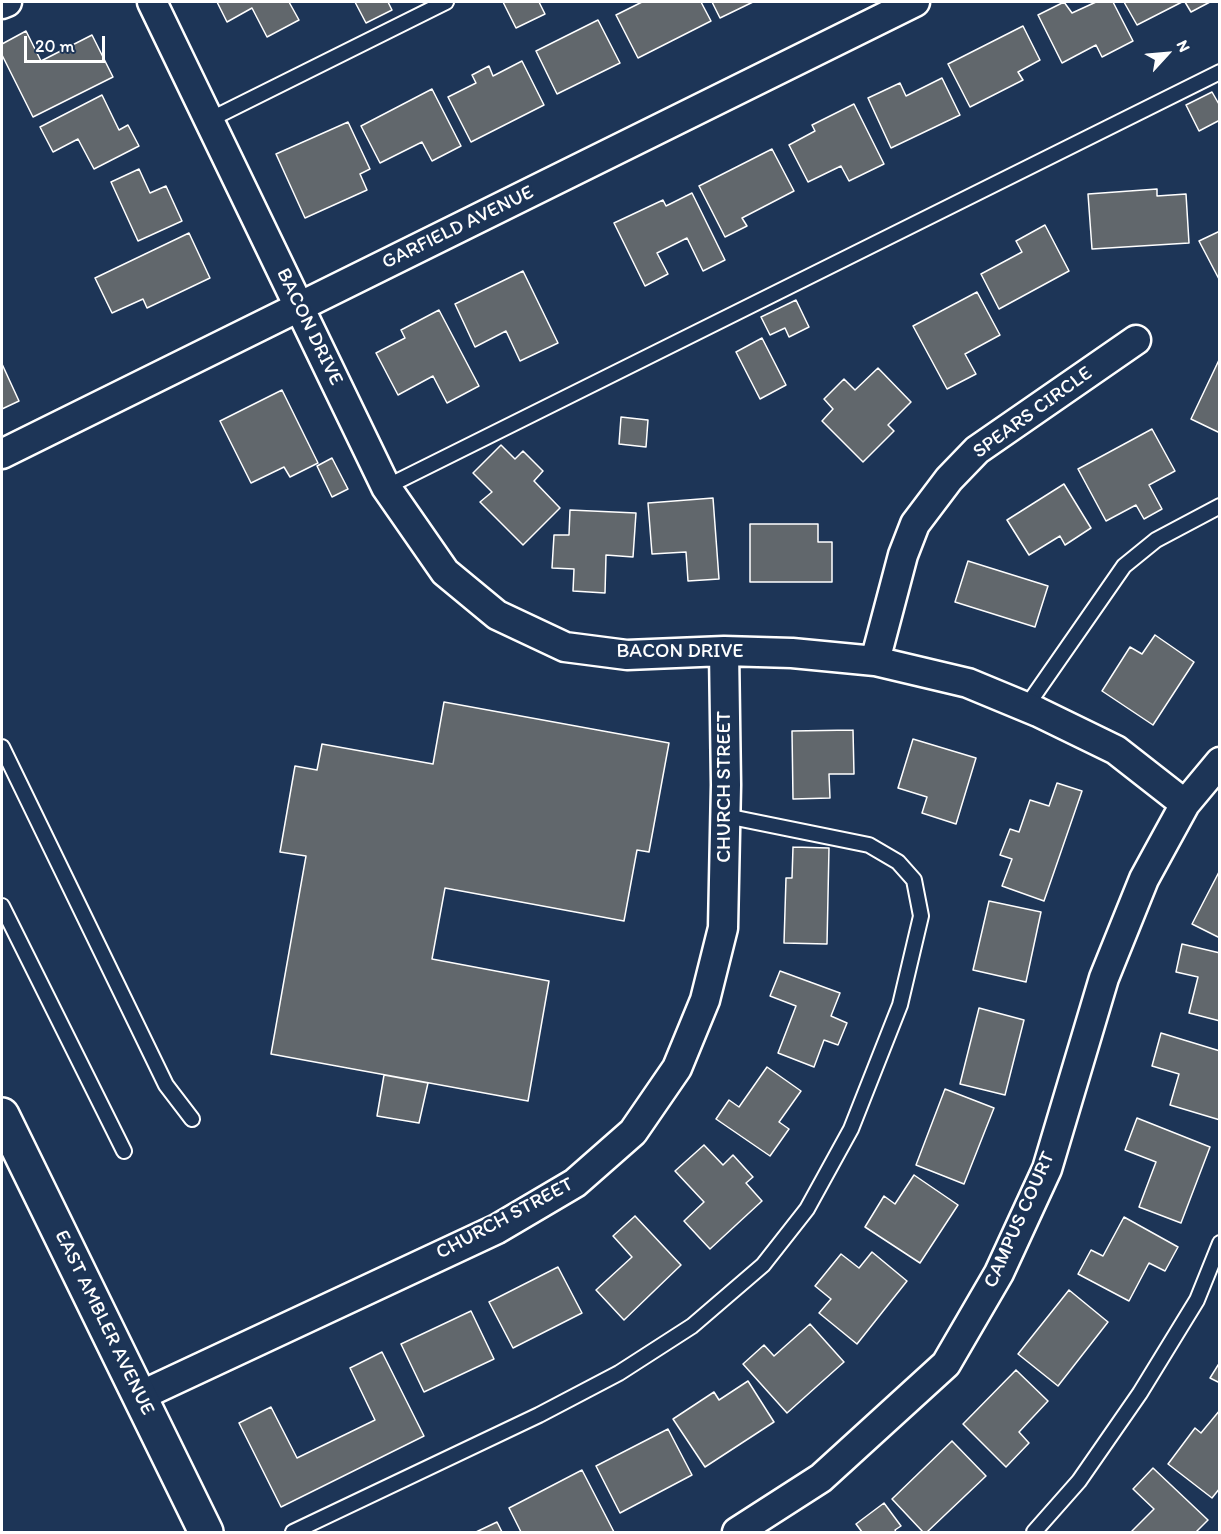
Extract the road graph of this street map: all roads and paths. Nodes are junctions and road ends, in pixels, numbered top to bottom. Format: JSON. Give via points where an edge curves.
{"nodes":[{"id":1,"x":7,"y":2,"type":"edge"},
{"id":2,"x":152,"y":2,"type":"edge"},
{"id":3,"x":446,"y":2,"type":"edge"},
{"id":4,"x":915,"y":2,"type":"edge"},
{"id":5,"x":2,"y":4,"type":"edge"},
{"id":6,"x":1220,"y":72,"type":"edge"},
{"id":7,"x":208,"y":120,"type":"junction"},
{"id":8,"x":299,"y":308,"type":"junction"},
{"id":9,"x":1136,"y":340,"type":"dead end"},
{"id":10,"x":2,"y":454,"type":"edge"},
{"id":11,"x":386,"y":487,"type":"junction"},
{"id":12,"x":1220,"y":506,"type":"edge"},
{"id":13,"x":724,"y":651,"type":"junction"},
{"id":14,"x":875,"y":661,"type":"junction"},
{"id":15,"x":1026,"y":707,"type":"junction"},
{"id":16,"x":2,"y":747,"type":"edge"},
{"id":17,"x":1220,"y":762,"type":"edge"},
{"id":18,"x":1185,"y":804,"type":"junction"},
{"id":19,"x":726,"y":816,"type":"junction"},
{"id":20,"x":2,"y":906,"type":"edge"},
{"id":21,"x":2,"y":1115,"type":"edge"},
{"id":22,"x":192,"y":1119,"type":"dead end"},
{"id":23,"x":124,"y":1151,"type":"dead end"},
{"id":24,"x":1220,"y":1243,"type":"edge"},
{"id":25,"x":140,"y":1396,"type":"junction"},
{"id":26,"x":205,"y":1532,"type":"edge"},
{"id":27,"x":293,"y":1533,"type":"edge"},
{"id":28,"x":737,"y":1533,"type":"edge"},
{"id":29,"x":1034,"y":1533,"type":"edge"}],
"edges":[{"from":1,"to":5,"type":"street"},
{"from":2,"to":7,"type":"street","name":"BACON DRIVE"},
{"from":3,"to":7,"type":"lane"},
{"from":4,"to":8,"type":"street","name":"GARFIELD AVENUE"},
{"from":6,"to":11,"type":"lane"},
{"from":7,"to":8,"type":"street","name":"BACON DRIVE"},
{"from":8,"to":10,"type":"street","name":"GARFIELD AVENUE"},
{"from":8,"to":11,"type":"street","name":"BACON DRIVE"},
{"from":9,"to":14,"type":"street","name":"SPEARS CIRCLE","via":[[977,450],[949,479],[915,524]]},
{"from":11,"to":13,"type":"street","name":"BACON DRIVE","via":[[445,572],[497,615],[565,647],[627,655]]},
{"from":12,"to":15,"type":"lane","via":[[1156,540],[1124,566]]},
{"from":13,"to":14,"type":"street","name":"BACON DRIVE"},
{"from":13,"to":19,"type":"street","name":"CHURCH STREET"},
{"from":14,"to":15,"type":"street","name":"BACON DRIVE","via":[[968,683]]},
{"from":15,"to":18,"type":"street","name":"BACON DRIVE","via":[[1116,750]]},
{"from":16,"to":22,"type":"lane","via":[[166,1085]]},
{"from":17,"to":18,"type":"street","name":"CAMPUS COURT"},
{"from":18,"to":28,"type":"street","name":"CAMPUS COURT","via":[[1144,879],[1104,978],[1047,1168],[999,1273],[946,1364],[821,1478]]},
{"from":19,"to":25,"type":"street","name":"CHURCH STREET","via":[[723,928],[705,1000],[677,1068],[633,1132],[575,1183],[496,1229]]},
{"from":19,"to":27,"type":"lane","via":[[869,845],[898,862],[914,880],[921,916],[900,1005],[851,1129],[807,1209],[763,1265],[692,1326],[619,1373]]},
{"from":20,"to":23,"type":"lane"},
{"from":21,"to":25,"type":"main road","name":"EAST AMBLER AVENUE"},
{"from":24,"to":29,"type":"lane","via":[[1197,1300],[1140,1393],[1079,1481]]},
{"from":25,"to":26,"type":"main road","name":"EAST AMBLER AVENUE"}]}
